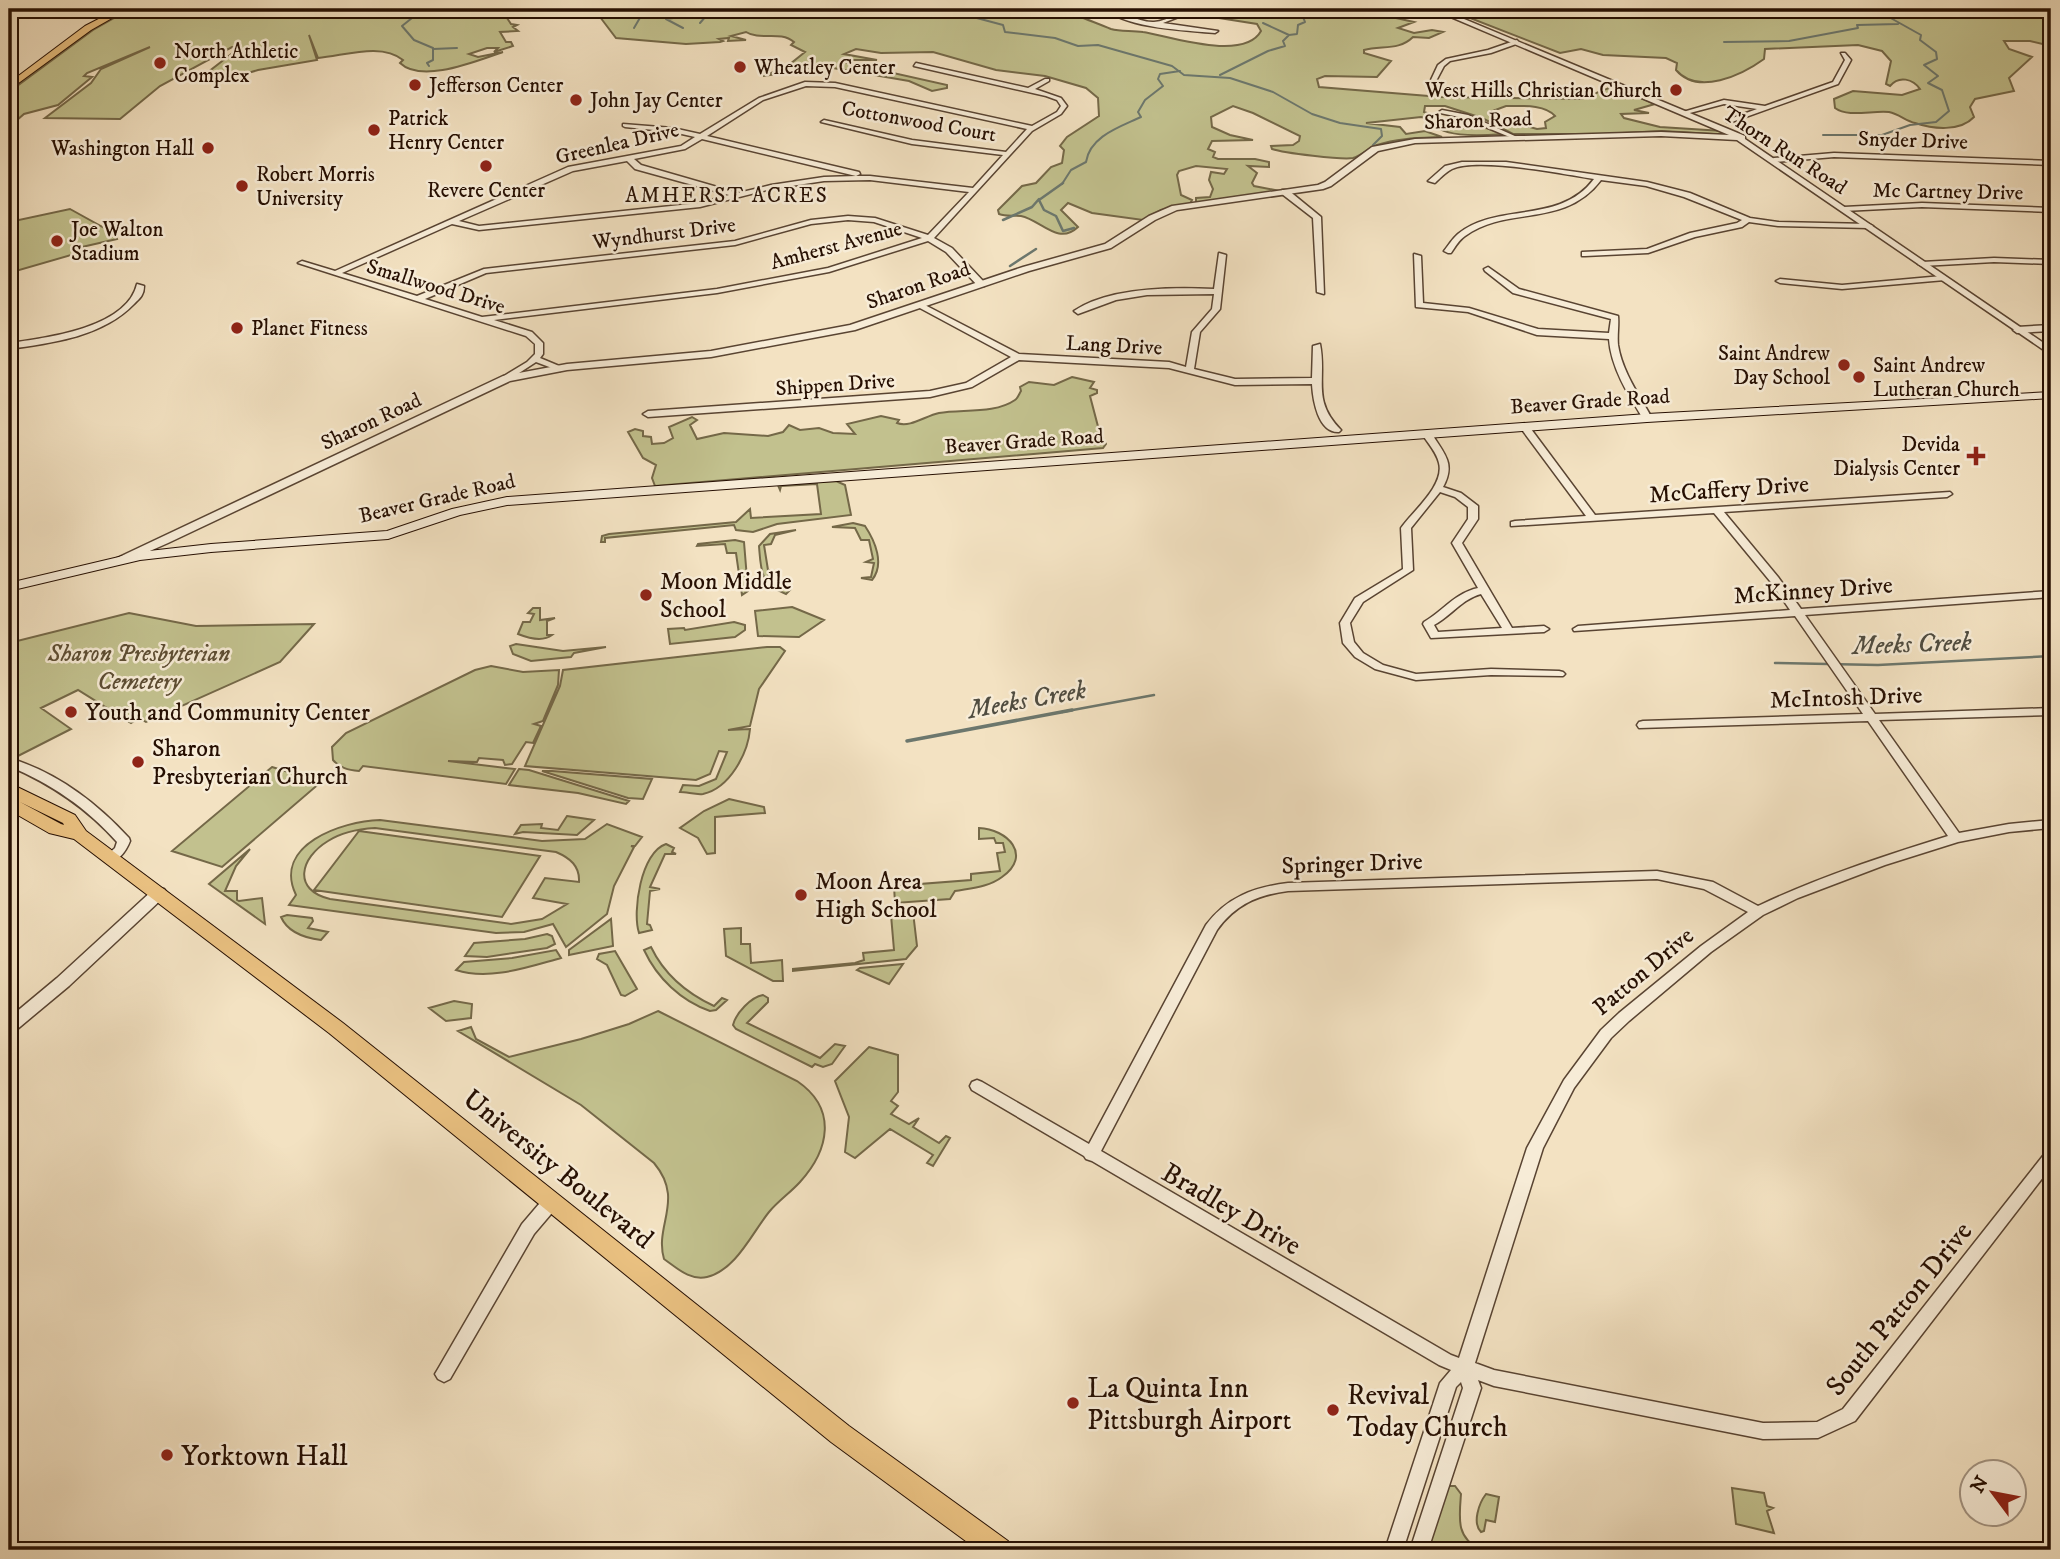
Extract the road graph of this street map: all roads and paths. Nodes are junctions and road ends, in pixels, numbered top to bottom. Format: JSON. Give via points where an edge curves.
{"nodes":[{"id":1,"x":117,"y":9,"type":"edge"},
{"id":2,"x":124,"y":9,"type":"edge"},
{"id":3,"x":1107,"y":9,"type":"edge"},
{"id":4,"x":1196,"y":9,"type":"edge"},
{"id":5,"x":1436,"y":9,"type":"edge"},
{"id":6,"x":1158,"y":24,"type":"junction"},
{"id":7,"x":1215,"y":31,"type":"dead end"},
{"id":8,"x":1517,"y":42,"type":"junction"},
{"id":9,"x":1843,"y":54,"type":"dead end"},
{"id":10,"x":916,"y":65,"type":"dead end"},
{"id":11,"x":1047,"y":80,"type":"dead end"},
{"id":12,"x":1433,"y":82,"type":"dead end"},
{"id":13,"x":9,"y":84,"type":"edge"},
{"id":14,"x":1030,"y":89,"type":"junction"},
{"id":15,"x":1766,"y":108,"type":"junction"},
{"id":16,"x":1442,"y":112,"type":"dead end"},
{"id":17,"x":1686,"y":112,"type":"junction"},
{"id":18,"x":1729,"y":121,"type":"dead end"},
{"id":19,"x":824,"y":122,"type":"dead end"},
{"id":20,"x":625,"y":125,"type":"dead end"},
{"id":21,"x":1033,"y":128,"type":"junction"},
{"id":22,"x":702,"y":137,"type":"junction"},
{"id":23,"x":1514,"y":137,"type":"junction"},
{"id":24,"x":1742,"y":138,"type":"junction"},
{"id":25,"x":1008,"y":154,"type":"junction"},
{"id":26,"x":628,"y":158,"type":"junction"},
{"id":27,"x":1774,"y":160,"type":"junction"},
{"id":28,"x":2051,"y":163,"type":"edge"},
{"id":29,"x":833,"y":168,"type":"junction"},
{"id":30,"x":1600,"y":176,"type":"junction"},
{"id":31,"x":870,"y":178,"type":"junction"},
{"id":32,"x":831,"y":179,"type":"junction"},
{"id":33,"x":1432,"y":181,"type":"dead end"},
{"id":34,"x":975,"y":190,"type":"junction"},
{"id":35,"x":1285,"y":192,"type":"junction"},
{"id":36,"x":736,"y":195,"type":"junction"},
{"id":37,"x":1844,"y":209,"type":"junction"},
{"id":38,"x":2051,"y":210,"type":"edge"},
{"id":39,"x":1748,"y":220,"type":"junction"},
{"id":40,"x":451,"y":222,"type":"junction"},
{"id":41,"x":1869,"y":226,"type":"junction"},
{"id":42,"x":929,"y":238,"type":"junction"},
{"id":43,"x":1448,"y":251,"type":"dead end"},
{"id":44,"x":1585,"y":254,"type":"dead end"},
{"id":45,"x":1222,"y":255,"type":"dead end"},
{"id":46,"x":1416,"y":256,"type":"dead end"},
{"id":47,"x":2051,"y":262,"type":"edge"},
{"id":48,"x":302,"y":263,"type":"dead end"},
{"id":49,"x":1922,"y":264,"type":"junction"},
{"id":50,"x":1488,"y":269,"type":"dead end"},
{"id":51,"x":336,"y":273,"type":"junction"},
{"id":52,"x":1942,"y":278,"type":"junction"},
{"id":53,"x":1780,"y":281,"type":"dead end"},
{"id":54,"x":981,"y":284,"type":"junction"},
{"id":55,"x":140,"y":286,"type":"dead end"},
{"id":56,"x":1219,"y":292,"type":"junction"},
{"id":57,"x":1321,"y":292,"type":"dead end"},
{"id":58,"x":418,"y":299,"type":"junction"},
{"id":59,"x":921,"y":305,"type":"junction"},
{"id":60,"x":1078,"y":310,"type":"dead end"},
{"id":61,"x":532,"y":314,"type":"junction"},
{"id":62,"x":483,"y":319,"type":"junction"},
{"id":63,"x":2051,"y":328,"type":"edge"},
{"id":64,"x":517,"y":330,"type":"junction"},
{"id":65,"x":2017,"y":330,"type":"junction"},
{"id":66,"x":1610,"y":337,"type":"junction"},
{"id":67,"x":9,"y":346,"type":"edge"},
{"id":68,"x":1317,"y":346,"type":"dead end"},
{"id":69,"x":2051,"y":352,"type":"edge"},
{"id":70,"x":1017,"y":357,"type":"junction"},
{"id":71,"x":536,"y":359,"type":"junction"},
{"id":72,"x":560,"y":368,"type":"junction"},
{"id":73,"x":1190,"y":369,"type":"junction"},
{"id":74,"x":507,"y":378,"type":"junction"},
{"id":75,"x":1316,"y":381,"type":"junction"},
{"id":76,"x":2051,"y":395,"type":"edge"},
{"id":77,"x":1321,"y":405,"type":"joint"},
{"id":78,"x":648,"y":414,"type":"dead end"},
{"id":79,"x":1647,"y":418,"type":"junction"},
{"id":80,"x":1525,"y":427,"type":"junction"},
{"id":81,"x":1427,"y":433,"type":"junction"},
{"id":82,"x":1338,"y":435,"type":"junction"},
{"id":83,"x":1437,"y":488,"type":"junction"},
{"id":84,"x":1947,"y":494,"type":"dead end"},
{"id":85,"x":1718,"y":511,"type":"junction"},
{"id":86,"x":1593,"y":519,"type":"junction"},
{"id":87,"x":1515,"y":524,"type":"dead end"},
{"id":88,"x":121,"y":559,"type":"junction"},
{"id":89,"x":9,"y":587,"type":"edge"},
{"id":90,"x":1484,"y":590,"type":"junction"},
{"id":91,"x":2051,"y":594,"type":"edge"},
{"id":92,"x":1797,"y":612,"type":"junction"},
{"id":93,"x":1544,"y":629,"type":"dead end"},
{"id":94,"x":1578,"y":629,"type":"dead end"},
{"id":95,"x":1509,"y":631,"type":"junction"},
{"id":96,"x":1559,"y":674,"type":"dead end"},
{"id":97,"x":2051,"y":710,"type":"edge"},
{"id":98,"x":1871,"y":717,"type":"junction"},
{"id":99,"x":1643,"y":725,"type":"dead end"},
{"id":100,"x":9,"y":762,"type":"edge"},
{"id":101,"x":9,"y":789,"type":"edge"},
{"id":102,"x":9,"y":803,"type":"edge"},
{"id":103,"x":2051,"y":824,"type":"edge"},
{"id":104,"x":80,"y":835,"type":"junction"},
{"id":105,"x":1956,"y":838,"type":"junction"},
{"id":106,"x":111,"y":857,"type":"junction"},
{"id":107,"x":159,"y":893,"type":"junction"},
{"id":108,"x":1758,"y":912,"type":"junction"},
{"id":109,"x":9,"y":1027,"type":"edge"},
{"id":110,"x":977,"y":1086,"type":"dead end"},
{"id":111,"x":1091,"y":1155,"type":"junction"},
{"id":112,"x":2051,"y":1156,"type":"edge"},
{"id":113,"x":551,"y":1202,"type":"junction"},
{"id":114,"x":1465,"y":1367,"type":"junction"},
{"id":115,"x":444,"y":1374,"type":"dead end"},
{"id":116,"x":999,"y":1550,"type":"edge"},
{"id":117,"x":1394,"y":1550,"type":"edge"},
{"id":118,"x":1419,"y":1550,"type":"edge"}],
"edges":[{"from":1,"to":13,"type":"main road","via":[[79,30]]},
{"from":2,"to":13,"type":"main road","via":[[89,27]]},
{"from":3,"to":6,"type":"street"},
{"from":4,"to":6,"type":"street"},
{"from":5,"to":8,"type":"street","name":"Thorn Run Road"},
{"from":6,"to":7,"type":"street"},
{"from":8,"to":12,"type":"street","via":[[1448,60]]},
{"from":8,"to":17,"type":"street","name":"Thorn Run Road"},
{"from":9,"to":15,"type":"street","via":[[1848,60],[1836,83]]},
{"from":10,"to":14,"type":"street","name":"Amherst Avenue"},
{"from":11,"to":14,"type":"street"},
{"from":14,"to":21,"type":"street","name":"Amherst Avenue","via":[[1052,95],[1064,106]]},
{"from":15,"to":17,"type":"street","via":[[1724,102]]},
{"from":15,"to":18,"type":"street"},
{"from":16,"to":23,"type":"street","via":[[1466,116]]},
{"from":17,"to":24,"type":"street","name":"Thorn Run Road"},
{"from":19,"to":25,"type":"street","name":"Cottonwood Court","via":[[912,142]]},
{"from":20,"to":22,"type":"street"},
{"from":21,"to":22,"type":"street","name":"Greenlea Drive","via":[[816,83],[758,101]]},
{"from":21,"to":25,"type":"street","name":"Amherst Avenue"},
{"from":22,"to":26,"type":"street","name":"Greenlea Drive","via":[[679,149]]},
{"from":22,"to":29,"type":"street"},
{"from":23,"to":24,"type":"street","name":"Sharon Road","via":[[1661,134]]},
{"from":23,"to":35,"type":"street","name":"Sharon Road","via":[[1389,144],[1364,156],[1328,184]]},
{"from":24,"to":27,"type":"street","name":"Thorn Run Road"},
{"from":25,"to":34,"type":"street","name":"Amherst Avenue"},
{"from":26,"to":36,"type":"street","via":[[642,169]]},
{"from":26,"to":40,"type":"street","name":"Greenlea Drive","via":[[571,169]]},
{"from":27,"to":28,"type":"street","name":"Snyder Drive","via":[[1834,155]]},
{"from":27,"to":37,"type":"street","name":"Thorn Run Road"},
{"from":29,"to":31,"type":"street"},
{"from":29,"to":32,"type":"street"},
{"from":30,"to":33,"type":"street","via":[[1479,162],[1452,166]]},
{"from":30,"to":39,"type":"street","via":[[1665,188]]},
{"from":30,"to":43,"type":"street","via":[[1587,193],[1561,205],[1469,229]]},
{"from":31,"to":32,"type":"street"},
{"from":31,"to":34,"type":"street"},
{"from":32,"to":36,"type":"street"},
{"from":34,"to":42,"type":"street","name":"Amherst Avenue"},
{"from":35,"to":54,"type":"street","name":"Sharon Road","via":[[1169,210],[1108,246]]},
{"from":35,"to":57,"type":"street","via":[[1317,217]]},
{"from":36,"to":40,"type":"street","via":[[700,205],[484,228]]},
{"from":37,"to":38,"type":"street","name":"Mc Cartney Drive","via":[[1922,205]]},
{"from":37,"to":41,"type":"street","name":"Thorn Run Road"},
{"from":39,"to":41,"type":"street"},
{"from":39,"to":44,"type":"street","via":[[1648,251]]},
{"from":40,"to":51,"type":"street","name":"Greenlea Drive"},
{"from":41,"to":49,"type":"street","name":"Thorn Run Road"},
{"from":42,"to":54,"type":"street","name":"Wyndhurst Drive","via":[[949,250]]},
{"from":42,"to":58,"type":"street","name":"Wyndhurst Drive","via":[[875,220],[832,219],[735,243],[484,271]]},
{"from":42,"to":61,"type":"street","name":"Amherst Avenue","via":[[797,276],[697,294]]},
{"from":45,"to":56,"type":"street"},
{"from":46,"to":66,"type":"street","via":[[1419,305],[1469,310],[1537,332]]},
{"from":47,"to":49,"type":"street"},
{"from":48,"to":51,"type":"street","name":"Smallwood Drive"},
{"from":49,"to":52,"type":"street","name":"Thorn Run Road"},
{"from":50,"to":66,"type":"street","via":[[1516,291],[1615,318]]},
{"from":51,"to":58,"type":"street","name":"Smallwood Drive"},
{"from":52,"to":53,"type":"street","via":[[1842,287]]},
{"from":52,"to":65,"type":"street","name":"Thorn Run Road"},
{"from":54,"to":59,"type":"street","name":"Sharon Road"},
{"from":55,"to":67,"type":"street","via":[[142,290],[114,319]]},
{"from":56,"to":60,"type":"street","via":[[1145,290]]},
{"from":56,"to":73,"type":"street","via":[[1214,312],[1194,336]]},
{"from":58,"to":62,"type":"street","name":"Smallwood Drive"},
{"from":59,"to":70,"type":"street","name":"Lang Drive"},
{"from":59,"to":72,"type":"street","name":"Sharon Road","via":[[810,338],[711,354]]},
{"from":61,"to":62,"type":"street","name":"Amherst Avenue"},
{"from":61,"to":64,"type":"street","via":[[518,321]]},
{"from":62,"to":64,"type":"street","name":"Smallwood Drive"},
{"from":63,"to":65,"type":"street"},
{"from":64,"to":71,"type":"street","name":"Smallwood Drive","via":[[539,343]]},
{"from":65,"to":69,"type":"street","name":"Thorn Run Road"},
{"from":66,"to":79,"type":"street","via":[[1617,362]]},
{"from":68,"to":75,"type":"street"},
{"from":70,"to":73,"type":"street","name":"Lang Drive"},
{"from":70,"to":78,"type":"street","name":"Shippen Drive","via":[[977,381],[930,394]]},
{"from":71,"to":72,"type":"street"},
{"from":71,"to":74,"type":"street"},
{"from":72,"to":74,"type":"street","name":"Sharon Road"},
{"from":73,"to":75,"type":"street","name":"Lang Drive","via":[[1235,383]]},
{"from":74,"to":88,"type":"street","name":"Sharon Road"},
{"from":75,"to":77,"type":"street"},
{"from":76,"to":79,"type":"main road","name":"Beaver Grade Road"},
{"from":77,"to":82,"type":"street"},
{"from":79,"to":80,"type":"main road","name":"Beaver Grade Road"},
{"from":80,"to":81,"type":"main road","name":"Beaver Grade Road"},
{"from":80,"to":86,"type":"street"},
{"from":81,"to":82,"type":"main road","name":"Beaver Grade Road"},
{"from":81,"to":83,"type":"street","via":[[1445,464]]},
{"from":82,"to":88,"type":"main road","name":"Beaver Grade Road","via":[[507,501],[388,535]]},
{"from":83,"to":90,"type":"street","via":[[1464,497],[1473,506],[1473,519],[1457,543]]},
{"from":83,"to":96,"type":"street","via":[[1406,528],[1407,572],[1362,598],[1345,620],[1351,647],[1374,664],[1416,677]]},
{"from":84,"to":85,"type":"street","name":"McCaffery Drive"},
{"from":85,"to":86,"type":"street","name":"McCaffery Drive"},
{"from":85,"to":92,"type":"street"},
{"from":86,"to":87,"type":"street","name":"McCaffery Drive"},
{"from":88,"to":89,"type":"main road","name":"Beaver Grade Road"},
{"from":90,"to":95,"type":"street"},
{"from":90,"to":95,"type":"street","via":[[1466,593],[1428,624],[1435,636]]},
{"from":91,"to":92,"type":"street","name":"McKinney Drive"},
{"from":92,"to":94,"type":"street","name":"McKinney Drive"},
{"from":92,"to":98,"type":"street"},
{"from":93,"to":95,"type":"street"},
{"from":97,"to":98,"type":"street","name":"McIntosh Drive"},
{"from":98,"to":99,"type":"street","name":"McIntosh Drive"},
{"from":98,"to":105,"type":"street"},
{"from":100,"to":106,"type":"street","via":[[62,785],[100,816],[124,841]]},
{"from":101,"to":104,"type":"main road","name":"University Boulevard","via":[[69,820]]},
{"from":102,"to":104,"type":"main road","name":"University Boulevard","via":[[55,829]]},
{"from":103,"to":105,"type":"street","name":"Patton Drive"},
{"from":104,"to":106,"type":"main road","name":"University Boulevard"},
{"from":105,"to":108,"type":"street","name":"Patton Drive","via":[[1824,882]]},
{"from":106,"to":107,"type":"main road","name":"University Boulevard"},
{"from":107,"to":109,"type":"street"},
{"from":107,"to":113,"type":"main road","name":"University Boulevard","via":[[336,1028]]},
{"from":108,"to":111,"type":"street","name":"Springer Drive","via":[[1708,885],[1657,875],[1288,887],[1256,892],[1231,905],[1211,928]]},
{"from":108,"to":114,"type":"street","name":"Patton Drive","via":[[1624,1017],[1569,1084],[1526,1169]]},
{"from":110,"to":111,"type":"street","name":"Bradley Drive"},
{"from":111,"to":114,"type":"street","name":"Bradley Drive","via":[[1430,1353]]},
{"from":112,"to":114,"type":"street","name":"South Patton Drive","via":[[1868,1393],[1849,1415],[1830,1426],[1801,1432],[1763,1431],[1494,1378]]},
{"from":113,"to":115,"type":"street","via":[[528,1229]]},
{"from":113,"to":116,"type":"main road","name":"University Boulevard","via":[[840,1434]]},
{"from":114,"to":117,"type":"street","name":"Patton Drive","via":[[1449,1383]]},
{"from":114,"to":118,"type":"street","name":"Patton Drive","via":[[1472,1388]]}]}
